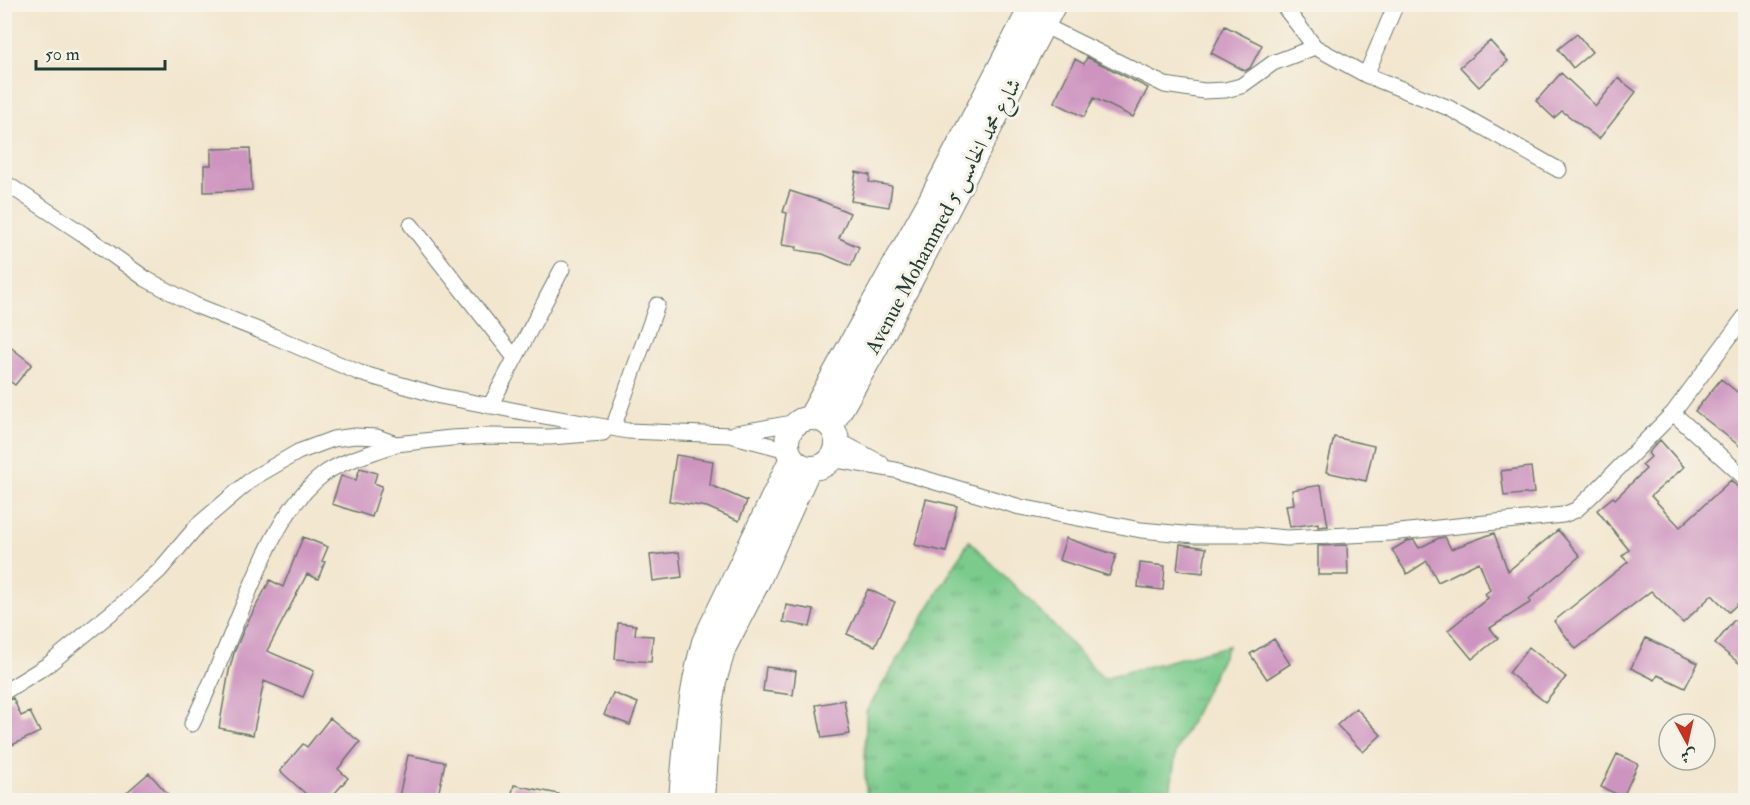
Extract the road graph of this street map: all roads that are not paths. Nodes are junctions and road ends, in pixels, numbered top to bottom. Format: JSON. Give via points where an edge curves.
{"nodes":[{"id":1,"x":1282,"y":4,"type":"edge"},
{"id":2,"x":1396,"y":4,"type":"edge"},
{"id":3,"x":1043,"y":11,"type":"edge"},
{"id":4,"x":1315,"y":48,"type":"junction"},
{"id":5,"x":1366,"y":75,"type":"junction"},
{"id":6,"x":1559,"y":170,"type":"dead end"},
{"id":7,"x":4,"y":182,"type":"edge"},
{"id":8,"x":411,"y":225,"type":"dead end"},
{"id":9,"x":562,"y":269,"type":"dead end"},
{"id":10,"x":657,"y":305,"type":"dead end"},
{"id":11,"x":1746,"y":315,"type":"edge"},
{"id":12,"x":515,"y":358,"type":"junction"},
{"id":13,"x":490,"y":406,"type":"junction"},
{"id":14,"x":1673,"y":413,"type":"junction"},
{"id":15,"x":621,"y":430,"type":"junction"},
{"id":16,"x":730,"y":435,"type":"junction"},
{"id":17,"x":812,"y":442,"type":"junction"},
{"id":18,"x":396,"y":444,"type":"junction"},
{"id":19,"x":1746,"y":479,"type":"edge"},
{"id":20,"x":4,"y":692,"type":"edge"},
{"id":21,"x":192,"y":724,"type":"dead end"},
{"id":22,"x":681,"y":801,"type":"edge"},
{"id":23,"x":703,"y":801,"type":"edge"}],
"edges":[{"from":1,"to":4,"type":"street"},
{"from":2,"to":5,"type":"street"},
{"from":3,"to":4,"type":"street","via":[[1165,85],[1204,91],[1241,86],[1273,63]]},
{"from":3,"to":17,"type":"main road","name":"Avenue Mohammed 5 شارع محمد الخامس","via":[[929,203]]},
{"from":4,"to":5,"type":"street"},
{"from":5,"to":6,"type":"street","via":[[1449,108]]},
{"from":7,"to":13,"type":"street","via":[[146,279],[195,306],[360,373]]},
{"from":8,"to":12,"type":"street"},
{"from":9,"to":12,"type":"street"},
{"from":10,"to":15,"type":"street"},
{"from":11,"to":14,"type":"street"},
{"from":12,"to":13,"type":"street"},
{"from":13,"to":15,"type":"street"},
{"from":14,"to":17,"type":"street","via":[[1576,510],[1563,515],[1390,533],[1287,538],[1141,530],[1020,507]]},
{"from":14,"to":19,"type":"street"},
{"from":15,"to":16,"type":"street"},
{"from":15,"to":18,"type":"street"},
{"from":16,"to":17,"type":"street"},
{"from":16,"to":17,"type":"street"},
{"from":17,"to":22,"type":"main road","name":"Avenue Mohammed 5 شارع محمد الخامس","via":[[704,642],[691,699]]},
{"from":17,"to":23,"type":"main road","name":"Avenue Mohammed 5 شارع محمد الخامس","via":[[758,581],[724,647],[708,720]]},
{"from":18,"to":20,"type":"street","via":[[377,437],[333,439],[298,452],[253,478],[198,525],[159,571],[122,604],[48,664]]},
{"from":18,"to":21,"type":"street","via":[[326,473],[293,506],[271,543]]}]}
